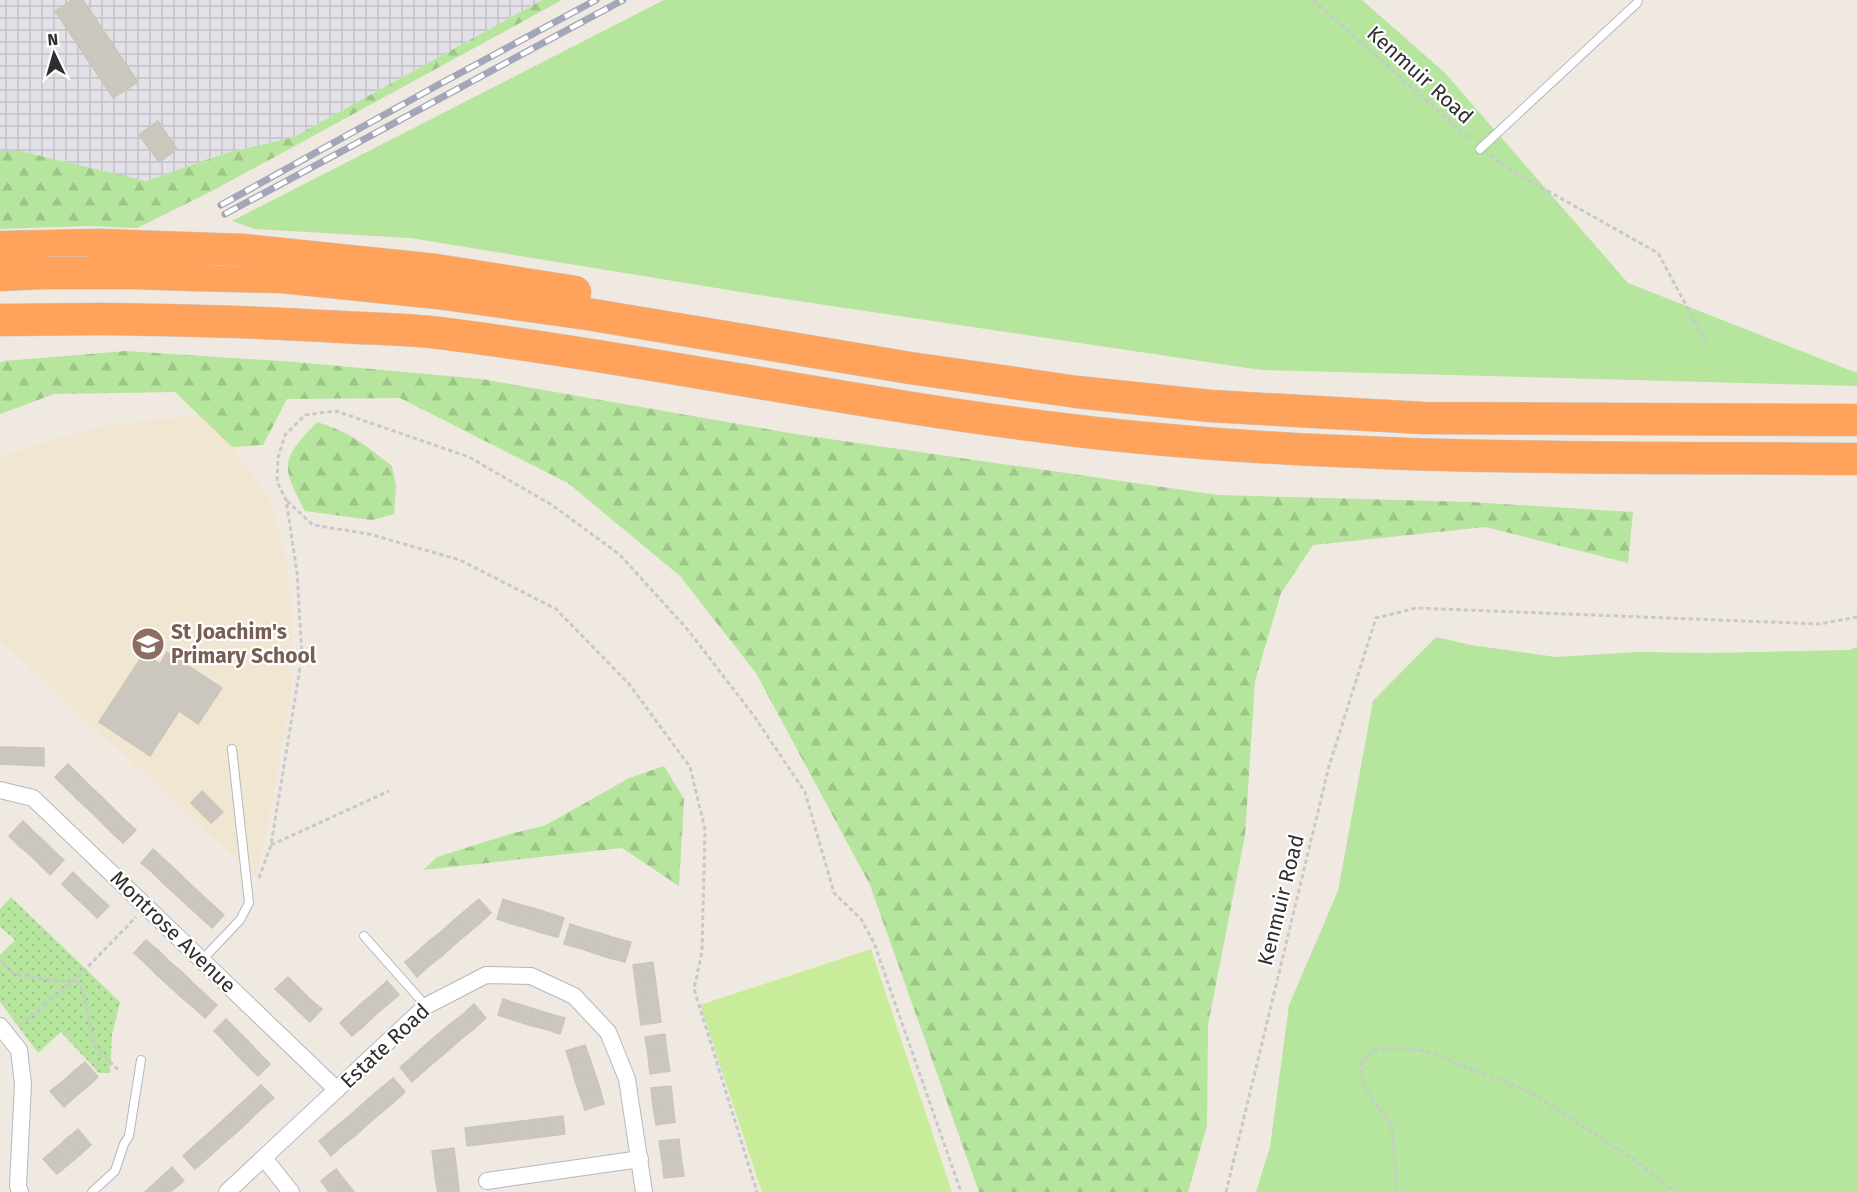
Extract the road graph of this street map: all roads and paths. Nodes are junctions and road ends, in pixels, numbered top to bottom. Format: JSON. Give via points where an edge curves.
{"nodes":[{"id":1,"x":1313,"y":0,"type":"edge"},
{"id":2,"x":1638,"y":0,"type":"edge"},
{"id":3,"x":1480,"y":149,"type":"junction"},
{"id":4,"x":0,"y":247,"type":"edge"},
{"id":5,"x":0,"y":262,"type":"edge"},
{"id":6,"x":57,"y":267,"type":"junction"},
{"id":7,"x":0,"y":275,"type":"edge"},
{"id":8,"x":0,"y":320,"type":"edge"},
{"id":9,"x":1707,"y":344,"type":"dead end"},
{"id":10,"x":1210,"y":405,"type":"junction"},
{"id":11,"x":1857,"y":420,"type":"edge"},
{"id":12,"x":1857,"y":459,"type":"edge"},
{"id":13,"x":286,"y":500,"type":"junction"},
{"id":14,"x":1857,"y":617,"type":"edge"},
{"id":15,"x":232,"y":749,"type":"dead end"},
{"id":16,"x":0,"y":790,"type":"edge"},
{"id":17,"x":389,"y":791,"type":"dead end"},
{"id":18,"x":271,"y":845,"type":"junction"},
{"id":19,"x":249,"y":903,"type":"junction"},
{"id":20,"x":146,"y":907,"type":"junction"},
{"id":21,"x":364,"y":936,"type":"dead end"},
{"id":22,"x":0,"y":960,"type":"edge"},
{"id":23,"x":201,"y":960,"type":"junction"},
{"id":24,"x":75,"y":980,"type":"junction"},
{"id":25,"x":426,"y":1006,"type":"junction"},
{"id":26,"x":4,"y":1031,"type":"edge"},
{"id":27,"x":141,"y":1060,"type":"dead end"},
{"id":28,"x":118,"y":1070,"type":"dead end"},
{"id":29,"x":338,"y":1090,"type":"junction"},
{"id":30,"x":264,"y":1158,"type":"junction"},
{"id":31,"x":640,"y":1159,"type":"junction"},
{"id":32,"x":487,"y":1181,"type":"dead end"},
{"id":33,"x":20,"y":1192,"type":"edge"},
{"id":34,"x":92,"y":1192,"type":"edge"},
{"id":35,"x":227,"y":1192,"type":"edge"},
{"id":36,"x":291,"y":1192,"type":"edge"},
{"id":37,"x":644,"y":1192,"type":"edge"},
{"id":38,"x":757,"y":1192,"type":"edge"},
{"id":39,"x":961,"y":1192,"type":"edge"},
{"id":40,"x":1226,"y":1192,"type":"edge"},
{"id":41,"x":1397,"y":1192,"type":"edge"},
{"id":42,"x":1675,"y":1192,"type":"edge"}],
"edges":[{"from":1,"to":3,"type":"path","name":"Kenmuir Road"},
{"from":2,"to":3,"type":"lane"},
{"from":3,"to":9,"type":"path","name":"Kenmuir Road","via":[[1658,253]]},
{"from":4,"to":10,"type":"highway","bridge":true,"via":[[243,250],[436,270]]},
{"from":5,"to":6,"type":"highway"},
{"from":6,"to":7,"type":"highway"},
{"from":6,"to":10,"type":"highway","bridge":true,"via":[[135,273],[200,271],[438,293],[921,370],[1077,392]]},
{"from":8,"to":12,"type":"highway","bridge":true,"via":[[236,320],[433,332],[584,353],[883,404],[1213,445],[1424,455]]},
{"from":10,"to":11,"type":"highway","via":[[1423,418]]},
{"from":13,"to":18,"type":"path","via":[[297,572],[302,656]]},
{"from":13,"to":38,"type":"path","via":[[313,525],[369,534],[460,560],[556,609],[629,684],[690,767],[705,829],[702,952],[694,989]]},
{"from":13,"to":39,"type":"path","via":[[277,482],[278,458],[285,435],[304,415],[336,411],[469,457],[552,505],[619,554],[695,638],[805,792],[834,893],[861,920],[874,943]]},
{"from":14,"to":40,"type":"path","name":"Kenmuir Road","via":[[1820,624],[1416,608],[1376,618],[1329,766]]},
{"from":15,"to":19,"type":"lane"},
{"from":16,"to":20,"type":"street","name":"Montrose Avenue","via":[[33,798]]},
{"from":17,"to":18,"type":"path"},
{"from":18,"to":19,"type":"path"},
{"from":19,"to":23,"type":"lane","via":[[240,920]]},
{"from":20,"to":23,"type":"street","name":"Montrose Avenue"},
{"from":20,"to":24,"type":"path"},
{"from":21,"to":25,"type":"lane"},
{"from":22,"to":24,"type":"path","via":[[14,974]]},
{"from":23,"to":29,"type":"street","name":"Montrose Avenue"},
{"from":24,"to":26,"type":"path"},
{"from":24,"to":28,"type":"path","via":[[83,990],[95,1046]]},
{"from":25,"to":29,"type":"street","name":"Estate Road"},
{"from":25,"to":31,"type":"street","name":"Estate Road","via":[[486,975],[531,976],[574,996],[608,1032],[627,1078]]},
{"from":26,"to":33,"type":"street","via":[[19,1050],[23,1084]]},
{"from":27,"to":34,"type":"lane","via":[[129,1136],[115,1171]]},
{"from":29,"to":30,"type":"street","name":"Estate Road"},
{"from":30,"to":35,"type":"street","name":"Estate Road"},
{"from":30,"to":36,"type":"street"},
{"from":31,"to":32,"type":"street"},
{"from":31,"to":37,"type":"street","name":"Estate Road"},
{"from":41,"to":42,"type":"path","via":[[1392,1126],[1363,1086],[1361,1063],[1375,1050],[1390,1048],[1425,1051],[1530,1092],[1636,1161]]}]}
